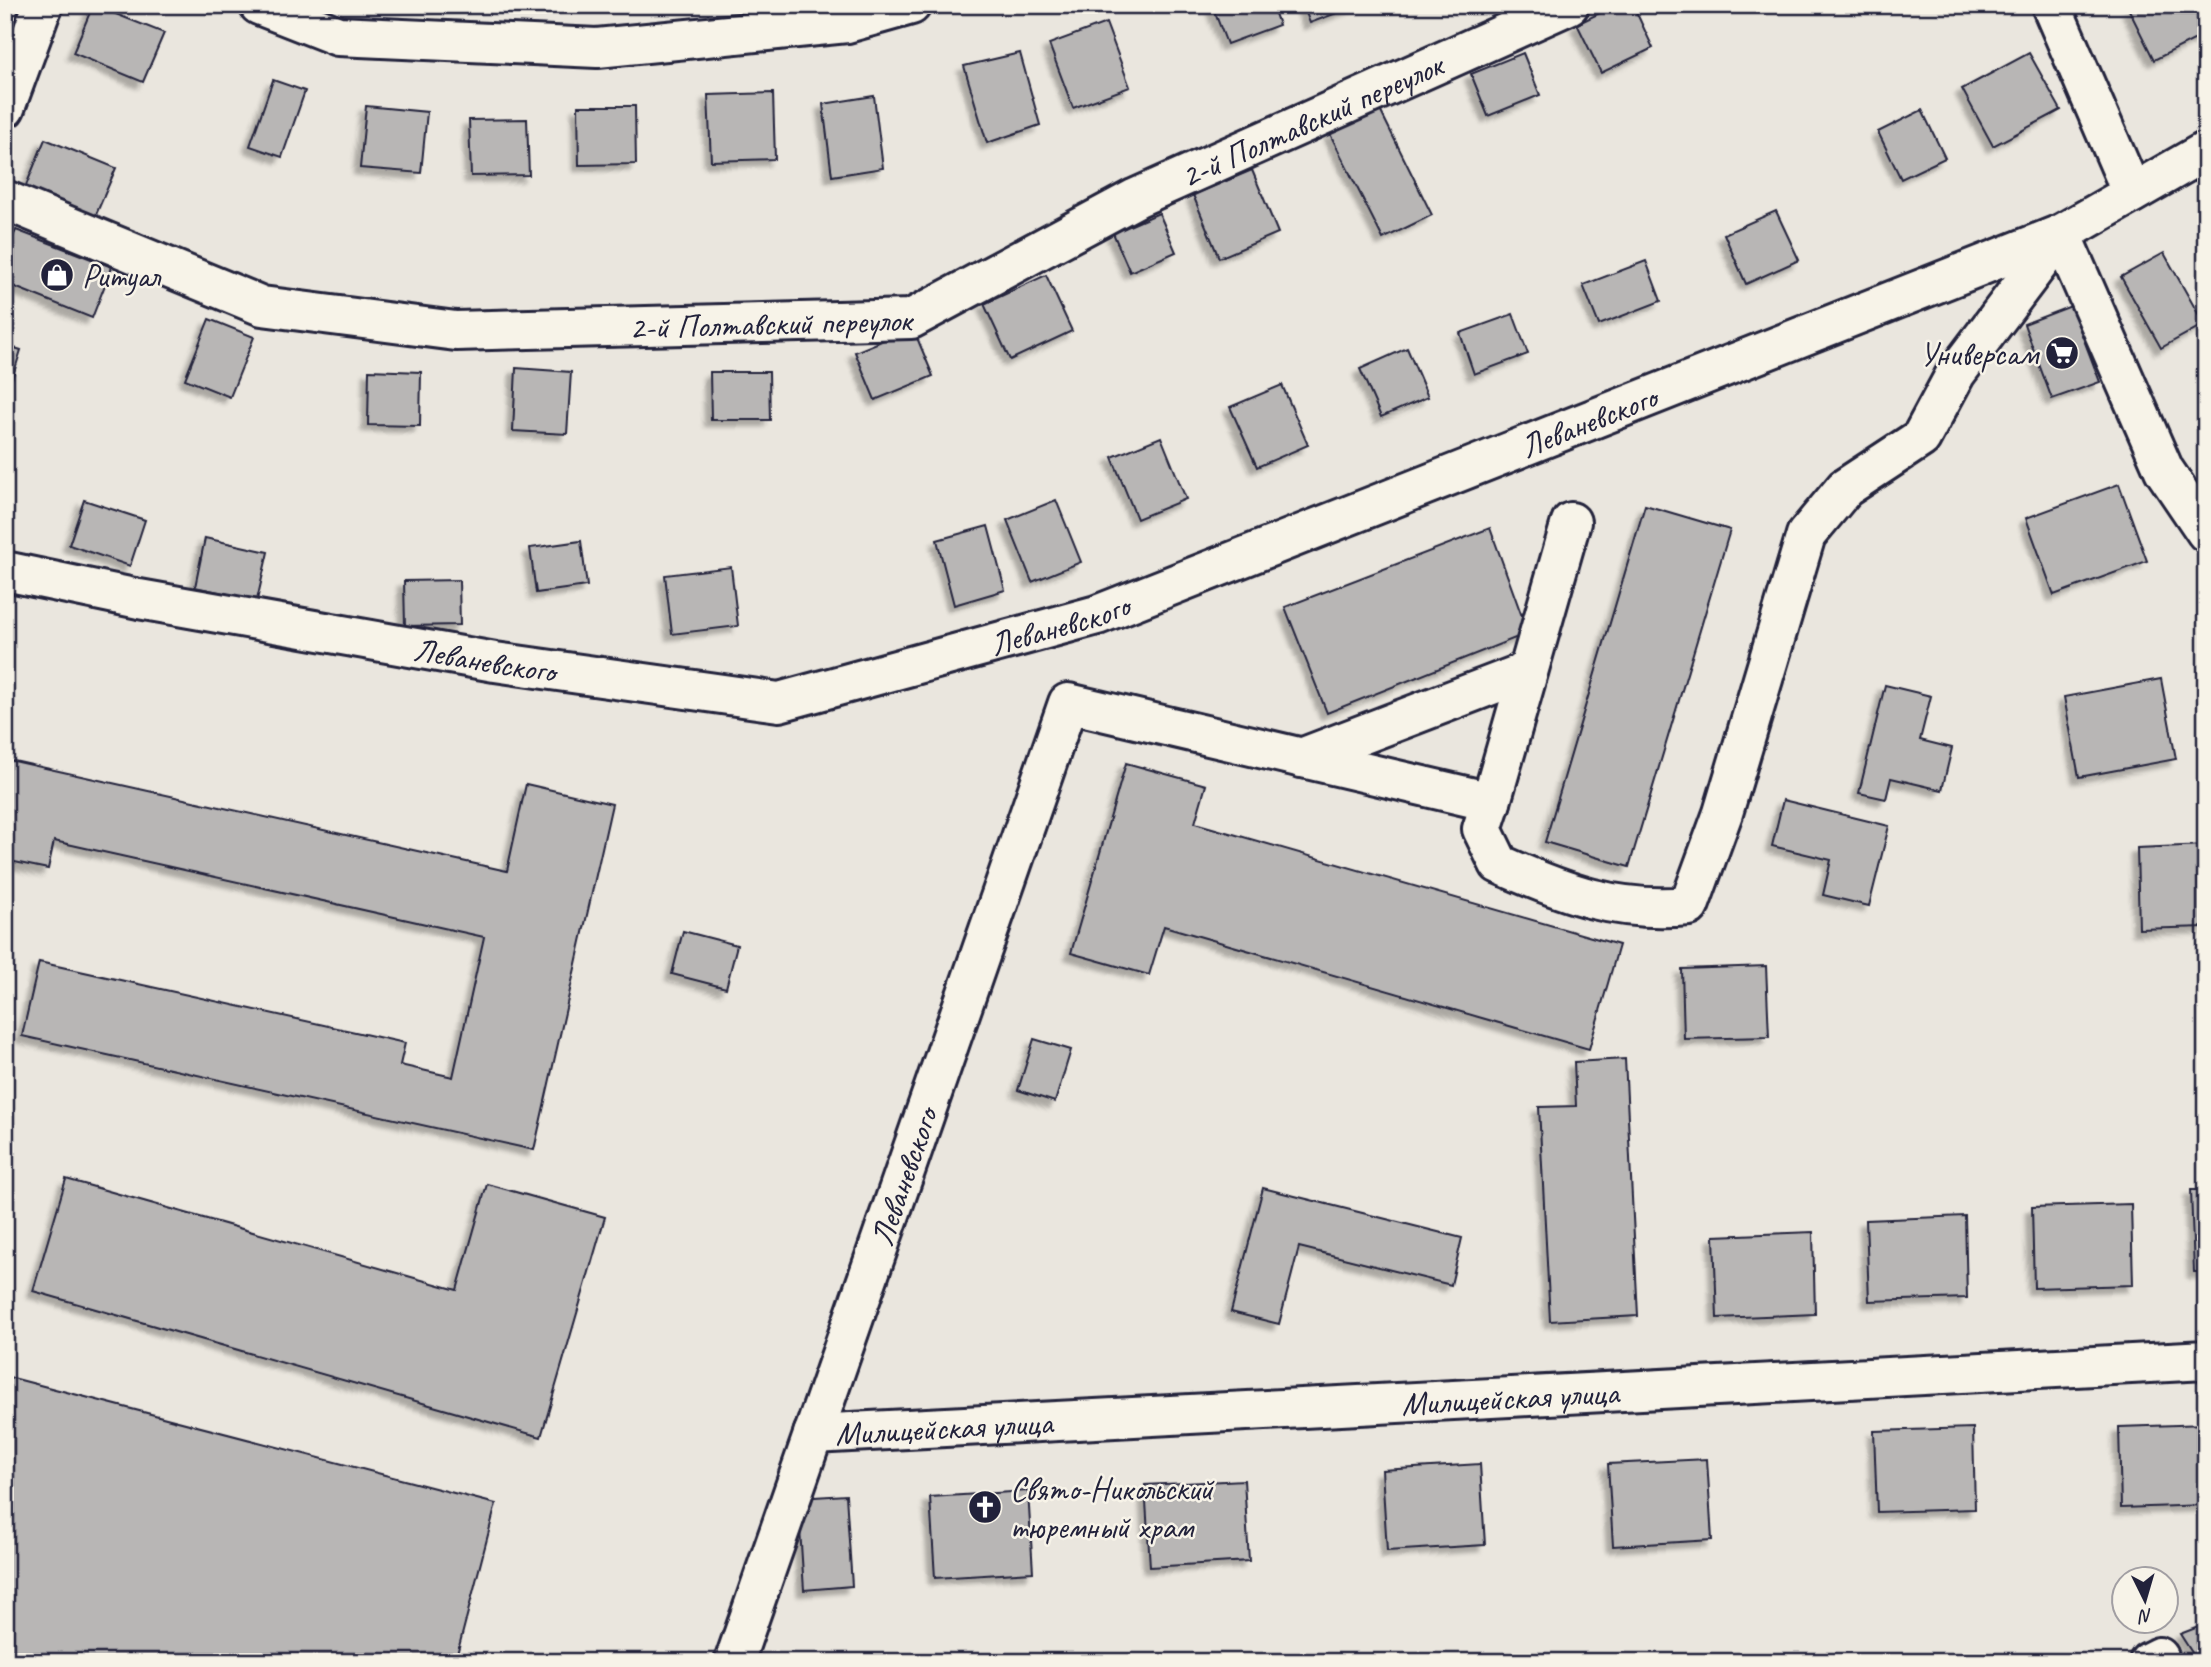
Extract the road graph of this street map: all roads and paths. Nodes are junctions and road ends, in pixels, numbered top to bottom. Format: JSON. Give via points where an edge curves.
{"nodes":[{"id":1,"x":43,"y":5,"type":"edge"},
{"id":2,"x":259,"y":5,"type":"edge"},
{"id":3,"x":911,"y":5,"type":"edge"},
{"id":4,"x":1569,"y":5,"type":"edge"},
{"id":5,"x":2051,"y":5,"type":"edge"},
{"id":6,"x":5,"y":108,"type":"edge"},
{"id":7,"x":2206,"y":151,"type":"edge"},
{"id":8,"x":2132,"y":193,"type":"junction"},
{"id":9,"x":5,"y":200,"type":"edge"},
{"id":10,"x":2061,"y":234,"type":"junction"},
{"id":11,"x":1571,"y":522,"type":"dead end"},
{"id":12,"x":2206,"y":532,"type":"edge"},
{"id":13,"x":5,"y":571,"type":"edge"},
{"id":14,"x":1528,"y":671,"type":"junction"},
{"id":15,"x":1301,"y":758,"type":"junction"},
{"id":16,"x":1491,"y":802,"type":"junction"},
{"id":17,"x":2206,"y":1360,"type":"edge"},
{"id":18,"x":813,"y":1434,"type":"junction"},
{"id":19,"x":734,"y":1662,"type":"edge"}],
"edges":[{"from":1,"to":6,"type":"street"},
{"from":2,"to":3,"type":"street","via":[[338,36],[597,48],[847,23]]},
{"from":4,"to":9,"type":"street","name":"2-й Полтавский переулок","via":[[1136,198],[911,319],[442,330],[262,306]]},
{"from":5,"to":8,"type":"street"},
{"from":7,"to":8,"type":"street","name":"Леваневского"},
{"from":8,"to":10,"type":"street","name":"Леваневского"},
{"from":10,"to":12,"type":"street","via":[[2164,470]]},
{"from":10,"to":13,"type":"street","name":"Леваневского","via":[[1097,615],[779,702],[495,662]]},
{"from":10,"to":16,"type":"street","name":"Леваневского","via":[[1956,373],[1921,438],[1845,488],[1806,535],[1723,813],[1689,906],[1651,910],[1564,893],[1499,864],[1482,829]]},
{"from":11,"to":14,"type":"street","name":"Леваневского"},
{"from":14,"to":15,"type":"street"},
{"from":14,"to":16,"type":"street","name":"Леваневского"},
{"from":15,"to":16,"type":"street","name":"Леваневского"},
{"from":15,"to":18,"type":"street","name":"Леваневского","via":[[1068,703]]},
{"from":17,"to":18,"type":"street","name":"Милицейская улица"},
{"from":18,"to":19,"type":"street","name":"Леваневского"}]}
